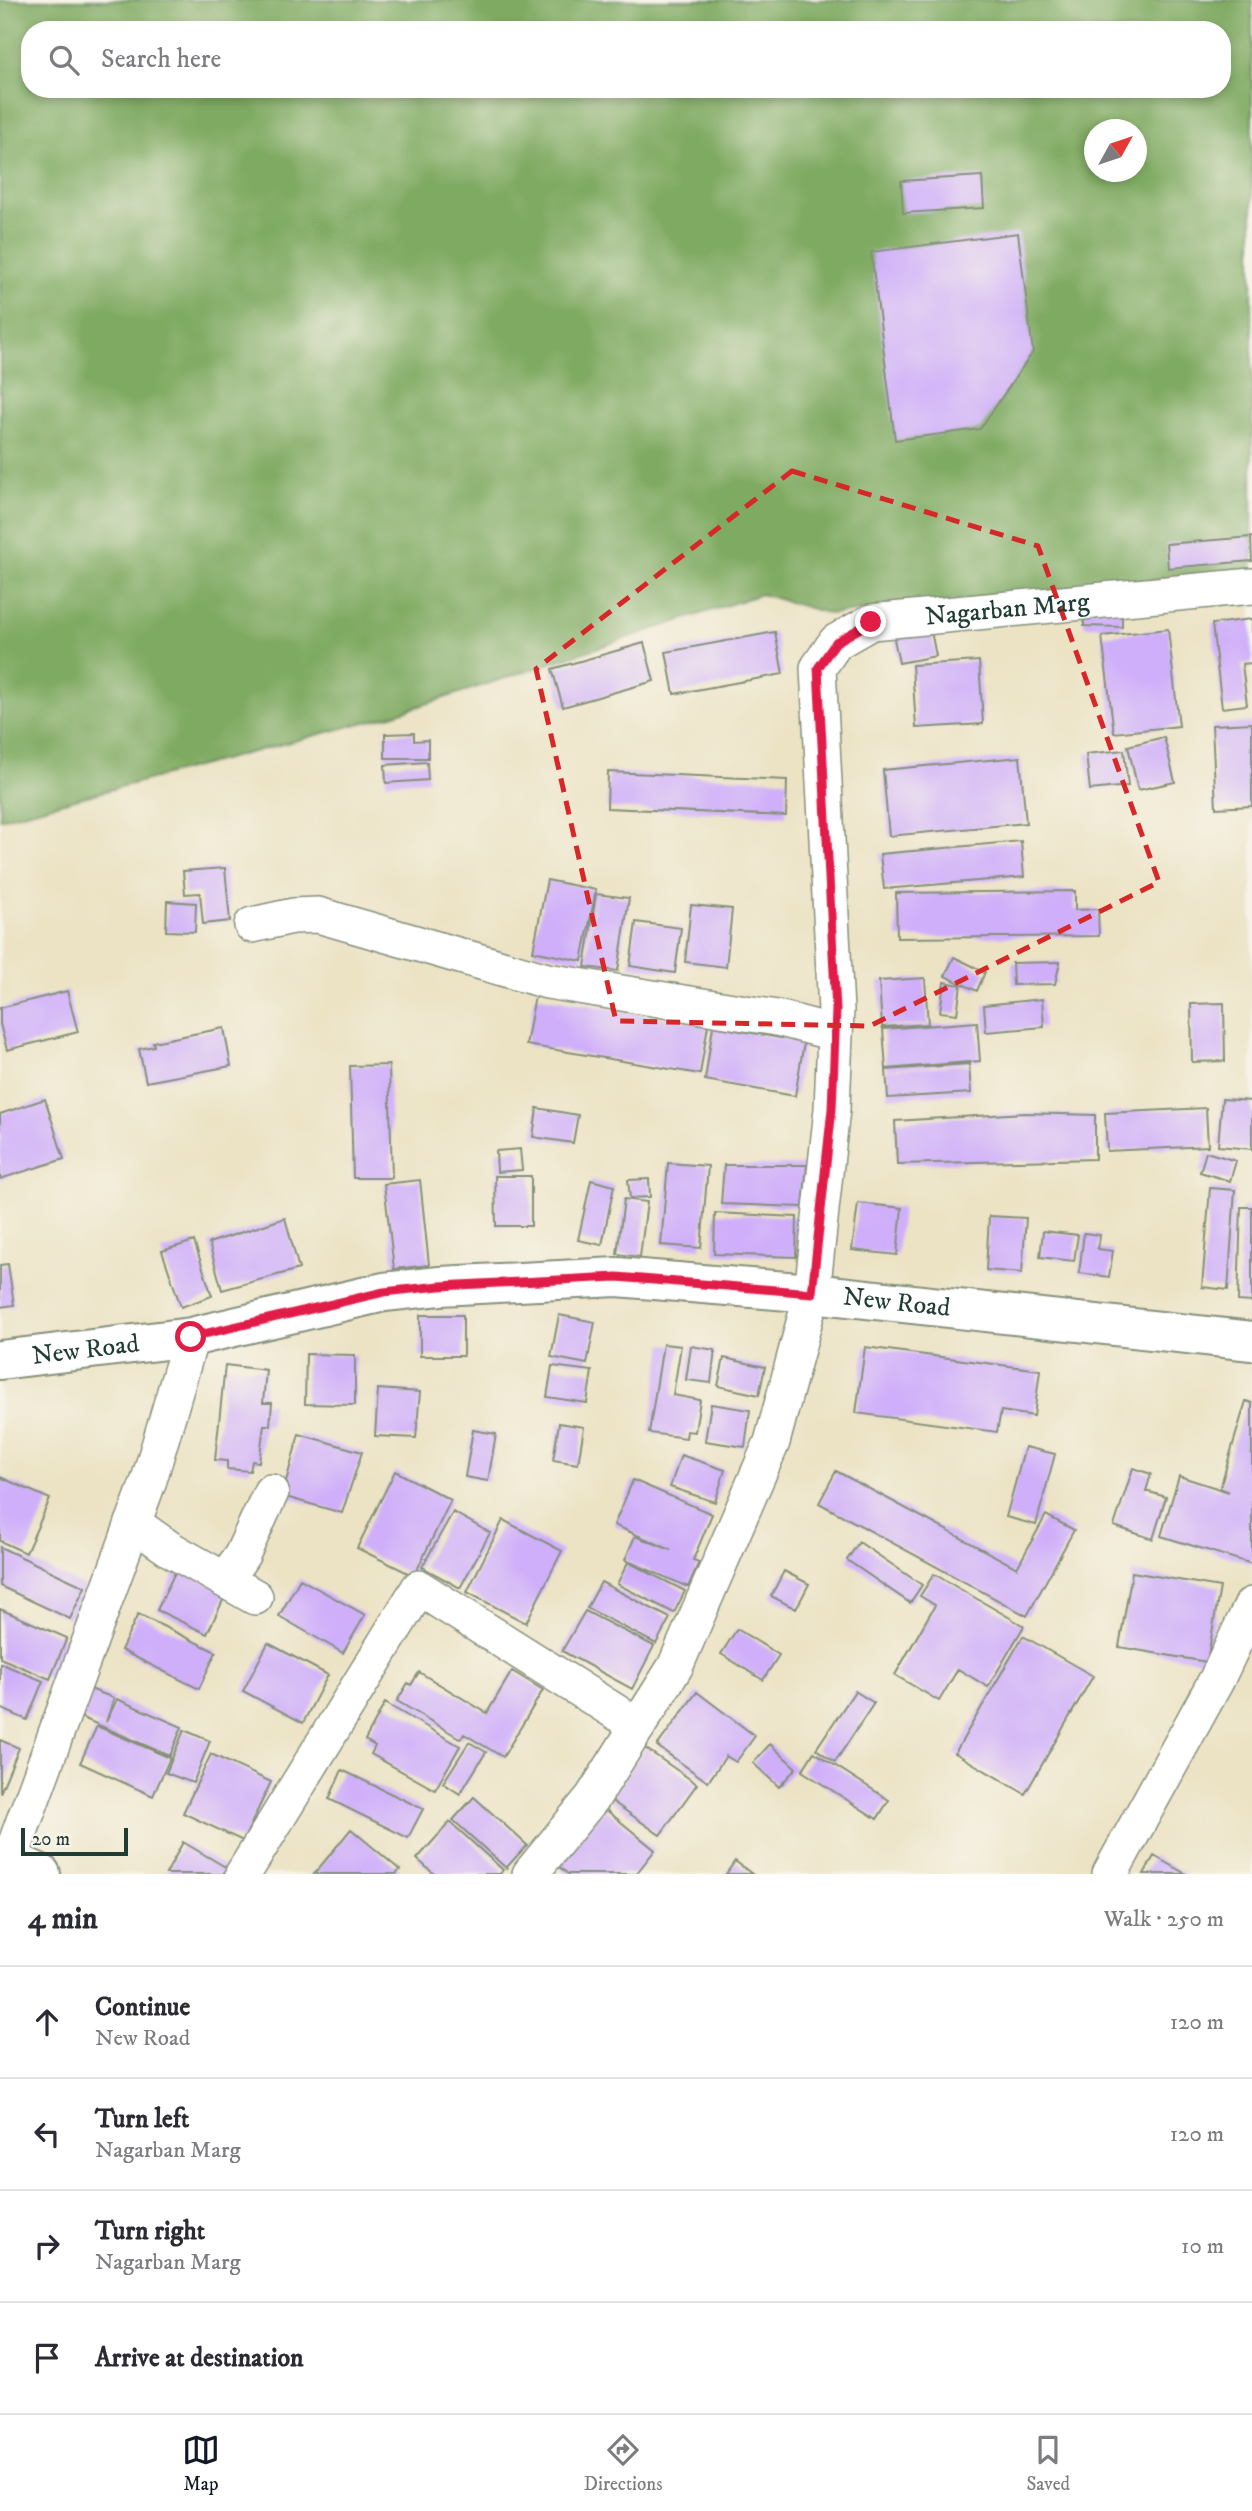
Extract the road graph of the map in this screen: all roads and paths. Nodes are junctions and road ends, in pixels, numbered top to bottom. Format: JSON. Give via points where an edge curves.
{"nodes":[{"id":1,"x":1252,"y":586,"type":"edge"},
{"id":2,"x":252,"y":925,"type":"dead end"},
{"id":3,"x":835,"y":1033,"type":"junction"},
{"id":4,"x":812,"y":1293,"type":"junction"},
{"id":5,"x":191,"y":1337,"type":"junction"},
{"id":6,"x":1252,"y":1341,"type":"edge"},
{"id":7,"x":0,"y":1360,"type":"edge"},
{"id":8,"x":271,"y":1492,"type":"dead end"},
{"id":9,"x":133,"y":1523,"type":"junction"},
{"id":10,"x":225,"y":1580,"type":"junction"},
{"id":11,"x":254,"y":1597,"type":"dead end"},
{"id":12,"x":1252,"y":1605,"type":"edge"},
{"id":13,"x":638,"y":1726,"type":"junction"},
{"id":14,"x":17,"y":1863,"type":"edge"},
{"id":15,"x":243,"y":1874,"type":"edge"},
{"id":16,"x":530,"y":1874,"type":"edge"},
{"id":17,"x":1110,"y":1874,"type":"edge"}],
"edges":[{"from":1,"to":3,"type":"street","name":"Nagarban Marg","via":[[871,622],[836,642],[818,668]]},
{"from":2,"to":3,"type":"street","via":[[318,915],[547,981],[777,1018]]},
{"from":3,"to":4,"type":"street","name":"Nagarban Marg","via":[[832,1109]]},
{"from":4,"to":5,"type":"street","name":"New Road","via":[[617,1277],[440,1286],[384,1292]]},
{"from":4,"to":6,"type":"street","name":"New Road"},
{"from":4,"to":13,"type":"street","name":"Nagarban Marg","via":[[772,1443],[675,1667]]},
{"from":5,"to":7,"type":"street","name":"New Road"},
{"from":5,"to":9,"type":"street"},
{"from":8,"to":10,"type":"street"},
{"from":9,"to":10,"type":"street"},
{"from":9,"to":14,"type":"street"},
{"from":10,"to":11,"type":"street"},
{"from":12,"to":17,"type":"street","via":[[1217,1679]]},
{"from":13,"to":15,"type":"street","via":[[419,1588]]},
{"from":13,"to":16,"type":"street","name":"Nagarban Marg","via":[[593,1797]]}]}
